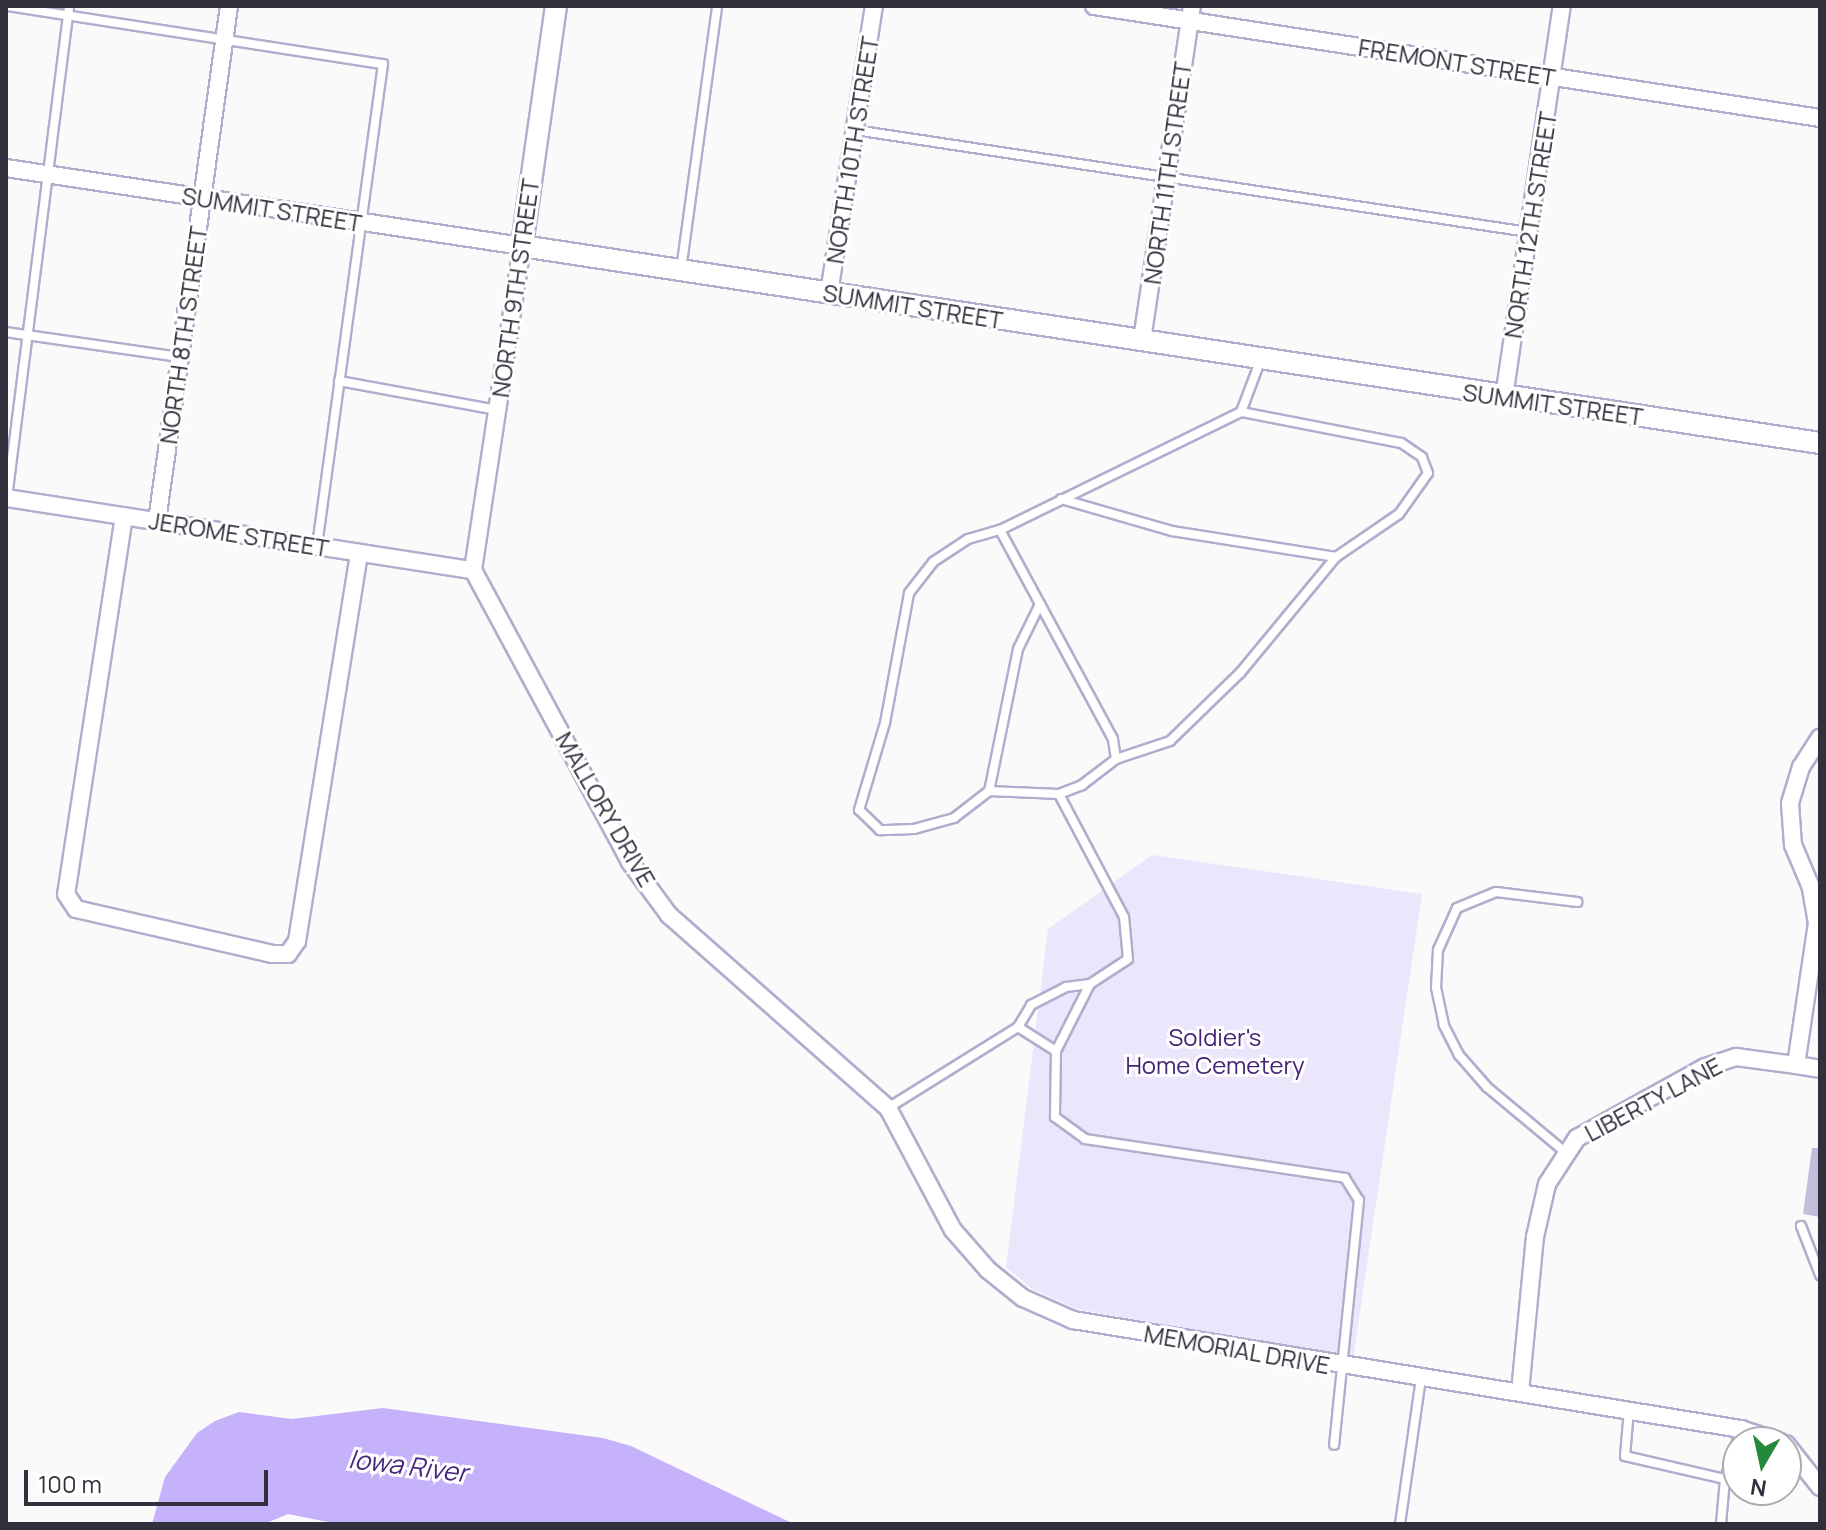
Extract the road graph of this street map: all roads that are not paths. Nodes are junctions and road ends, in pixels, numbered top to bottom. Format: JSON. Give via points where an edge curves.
{"nodes":[{"id":1,"x":7,"y":6,"type":"edge"},
{"id":2,"x":229,"y":6,"type":"edge"},
{"id":3,"x":556,"y":6,"type":"edge"},
{"id":4,"x":717,"y":6,"type":"edge"},
{"id":5,"x":874,"y":6,"type":"edge"},
{"id":6,"x":1094,"y":6,"type":"edge"},
{"id":7,"x":1562,"y":6,"type":"edge"},
{"id":8,"x":68,"y":11,"type":"edge"},
{"id":9,"x":1190,"y":13,"type":"edge"},
{"id":10,"x":225,"y":39,"type":"junction"},
{"id":11,"x":1552,"y":76,"type":"junction"},
{"id":12,"x":1820,"y":118,"type":"edge"},
{"id":13,"x":855,"y":130,"type":"junction"},
{"id":14,"x":6,"y":168,"type":"edge"},
{"id":15,"x":47,"y":175,"type":"junction"},
{"id":16,"x":1166,"y":176,"type":"junction"},
{"id":17,"x":202,"y":198,"type":"junction"},
{"id":18,"x":359,"y":223,"type":"junction"},
{"id":19,"x":1529,"y":232,"type":"junction"},
{"id":20,"x":522,"y":246,"type":"junction"},
{"id":21,"x":681,"y":271,"type":"junction"},
{"id":22,"x":829,"y":293,"type":"junction"},
{"id":23,"x":6,"y":332,"type":"edge"},
{"id":24,"x":27,"y":335,"type":"junction"},
{"id":25,"x":1142,"y":340,"type":"junction"},
{"id":26,"x":180,"y":358,"type":"junction"},
{"id":27,"x":1261,"y":359,"type":"junction"},
{"id":28,"x":339,"y":381,"type":"junction"},
{"id":29,"x":1504,"y":397,"type":"junction"},
{"id":30,"x":497,"y":410,"type":"junction"},
{"id":31,"x":1241,"y":412,"type":"junction"},
{"id":32,"x":1820,"y":443,"type":"edge"},
{"id":33,"x":6,"y":498,"type":"edge"},
{"id":34,"x":1061,"y":499,"type":"junction"},
{"id":35,"x":124,"y":516,"type":"junction"},
{"id":36,"x":157,"y":521,"type":"junction"},
{"id":37,"x":1000,"y":530,"type":"junction"},
{"id":38,"x":317,"y":546,"type":"junction"},
{"id":39,"x":359,"y":553,"type":"junction"},
{"id":40,"x":1336,"y":557,"type":"junction"},
{"id":41,"x":473,"y":570,"type":"junction"},
{"id":42,"x":1040,"y":604,"type":"junction"},
{"id":43,"x":1820,"y":738,"type":"edge"},
{"id":44,"x":1116,"y":759,"type":"junction"},
{"id":45,"x":989,"y":791,"type":"junction"},
{"id":46,"x":1059,"y":794,"type":"junction"},
{"id":47,"x":1577,"y":902,"type":"dead end"},
{"id":48,"x":1814,"y":979,"type":"edge"},
{"id":49,"x":1090,"y":984,"type":"junction"},
{"id":50,"x":1018,"y":1027,"type":"junction"},
{"id":51,"x":818,"y":1045,"type":"joint"},
{"id":52,"x":1056,"y":1051,"type":"junction"},
{"id":53,"x":1796,"y":1065,"type":"junction"},
{"id":54,"x":1820,"y":1069,"type":"edge"},
{"id":55,"x":888,"y":1108,"type":"junction"},
{"id":56,"x":1565,"y":1152,"type":"junction"},
{"id":57,"x":1801,"y":1226,"type":"dead end"},
{"id":58,"x":1820,"y":1275,"type":"edge"},
{"id":59,"x":1344,"y":1368,"type":"junction"},
{"id":60,"x":1421,"y":1378,"type":"junction"},
{"id":61,"x":1520,"y":1392,"type":"junction"},
{"id":62,"x":1629,"y":1410,"type":"junction"},
{"id":63,"x":1723,"y":1426,"type":"edge"},
{"id":64,"x":1334,"y":1445,"type":"dead end"},
{"id":65,"x":1802,"y":1466,"type":"edge"},
{"id":66,"x":1722,"y":1478,"type":"edge"},
{"id":67,"x":1820,"y":1487,"type":"edge"},
{"id":68,"x":1400,"y":1524,"type":"edge"}],
"edges":[{"from":1,"to":8,"type":"lane"},
{"from":2,"to":10,"type":"street","name":"NORTH 8TH STREET"},
{"from":3,"to":20,"type":"street","name":"NORTH 9TH STREET"},
{"from":4,"to":21,"type":"lane"},
{"from":5,"to":13,"type":"street","name":"NORTH 10TH STREET"},
{"from":6,"to":9,"type":"street","name":"FREMONT STREET"},
{"from":7,"to":11,"type":"street","name":"NORTH 12TH STREET"},
{"from":8,"to":10,"type":"lane"},
{"from":8,"to":15,"type":"lane"},
{"from":9,"to":11,"type":"street","name":"FREMONT STREET"},
{"from":9,"to":16,"type":"street","name":"NORTH 11TH STREET"},
{"from":10,"to":17,"type":"street","name":"NORTH 8TH STREET"},
{"from":10,"to":18,"type":"lane","via":[[383,64]]},
{"from":11,"to":12,"type":"street","name":"FREMONT STREET"},
{"from":11,"to":19,"type":"street","name":"NORTH 12TH STREET"},
{"from":13,"to":16,"type":"lane"},
{"from":13,"to":22,"type":"street","name":"NORTH 10TH STREET"},
{"from":14,"to":15,"type":"street","name":"SUMMIT STREET"},
{"from":15,"to":17,"type":"street","name":"SUMMIT STREET"},
{"from":15,"to":24,"type":"lane"},
{"from":16,"to":19,"type":"lane"},
{"from":16,"to":25,"type":"street","name":"NORTH 11TH STREET"},
{"from":17,"to":18,"type":"street","name":"SUMMIT STREET"},
{"from":17,"to":26,"type":"street","name":"NORTH 8TH STREET"},
{"from":18,"to":20,"type":"street","name":"SUMMIT STREET"},
{"from":18,"to":28,"type":"lane"},
{"from":19,"to":29,"type":"street","name":"NORTH 12TH STREET"},
{"from":20,"to":21,"type":"street","name":"SUMMIT STREET"},
{"from":20,"to":30,"type":"street","name":"NORTH 9TH STREET"},
{"from":21,"to":22,"type":"street","name":"SUMMIT STREET"},
{"from":22,"to":25,"type":"street","name":"SUMMIT STREET"},
{"from":23,"to":24,"type":"lane"},
{"from":24,"to":26,"type":"lane"},
{"from":24,"to":33,"type":"lane"},
{"from":25,"to":27,"type":"street","name":"SUMMIT STREET"},
{"from":26,"to":36,"type":"street","name":"NORTH 8TH STREET"},
{"from":27,"to":29,"type":"street","name":"SUMMIT STREET"},
{"from":27,"to":31,"type":"lane"},
{"from":28,"to":30,"type":"lane"},
{"from":28,"to":38,"type":"lane"},
{"from":29,"to":32,"type":"street","name":"SUMMIT STREET"},
{"from":30,"to":41,"type":"street","name":"NORTH 9TH STREET"},
{"from":31,"to":34,"type":"lane","via":[[1195,439]]},
{"from":31,"to":40,"type":"lane","via":[[1401,443],[1422,457],[1428,473],[1406,505]]},
{"from":33,"to":35,"type":"street","name":"JEROME STREET"},
{"from":34,"to":37,"type":"lane"},
{"from":34,"to":40,"type":"lane","via":[[1172,531]]},
{"from":35,"to":36,"type":"street","name":"JEROME STREET"},
{"from":35,"to":39,"type":"street","via":[[65,871],[66,894],[76,909],[272,954],[288,954],[297,941]]},
{"from":36,"to":38,"type":"street","name":"JEROME STREET"},
{"from":37,"to":42,"type":"lane"},
{"from":37,"to":45,"type":"lane","via":[[968,539],[933,562],[909,593],[885,723],[859,810],[880,830],[914,829],[954,818]]},
{"from":38,"to":39,"type":"street","name":"JEROME STREET"},
{"from":39,"to":41,"type":"street","name":"JEROME STREET"},
{"from":40,"to":44,"type":"lane","via":[[1240,673],[1170,741]]},
{"from":41,"to":51,"type":"street","name":"MALLORY DRIVE","via":[[630,862],[669,915]]},
{"from":42,"to":44,"type":"lane","via":[[1113,739]]},
{"from":42,"to":45,"type":"lane","via":[[1014,662]]},
{"from":43,"to":48,"type":"street","via":[[1801,767],[1790,803],[1793,845],[1810,885],[1817,923]]},
{"from":44,"to":46,"type":"lane","via":[[1082,785]]},
{"from":45,"to":46,"type":"lane"},
{"from":46,"to":49,"type":"lane","via":[[1124,917],[1128,959]]},
{"from":47,"to":56,"type":"lane","via":[[1496,892],[1457,908],[1438,950],[1436,988],[1444,1025],[1459,1055],[1487,1087]]},
{"from":48,"to":53,"type":"street"},
{"from":49,"to":50,"type":"lane","via":[[1066,987],[1031,1005]]},
{"from":49,"to":52,"type":"lane"},
{"from":50,"to":52,"type":"lane"},
{"from":50,"to":55,"type":"lane"},
{"from":51,"to":55,"type":"street","name":"MEMORIAL DRIVE"},
{"from":52,"to":59,"type":"lane","via":[[1055,1117],[1085,1139],[1345,1178],[1359,1200]]},
{"from":53,"to":54,"type":"street","name":"LIBERTY LANE"},
{"from":53,"to":56,"type":"street","name":"LIBERTY LANE","via":[[1736,1057],[1705,1067],[1577,1138]]},
{"from":55,"to":59,"type":"street","name":"MEMORIAL DRIVE","via":[[953,1230],[988,1270],[1023,1298],[1073,1320]]},
{"from":56,"to":61,"type":"street","name":"LIBERTY LANE","via":[[1547,1184],[1535,1237]]},
{"from":57,"to":58,"type":"lane"},
{"from":59,"to":60,"type":"street","name":"MEMORIAL DRIVE"},
{"from":59,"to":64,"type":"lane"},
{"from":60,"to":61,"type":"street","name":"MEMORIAL DRIVE"},
{"from":60,"to":68,"type":"lane"},
{"from":61,"to":62,"type":"street","name":"MEMORIAL DRIVE"},
{"from":62,"to":63,"type":"street","name":"MEMORIAL DRIVE"},
{"from":62,"to":66,"type":"lane","via":[[1625,1456]]},
{"from":65,"to":67,"type":"street","name":"MEMORIAL DRIVE"}]}
